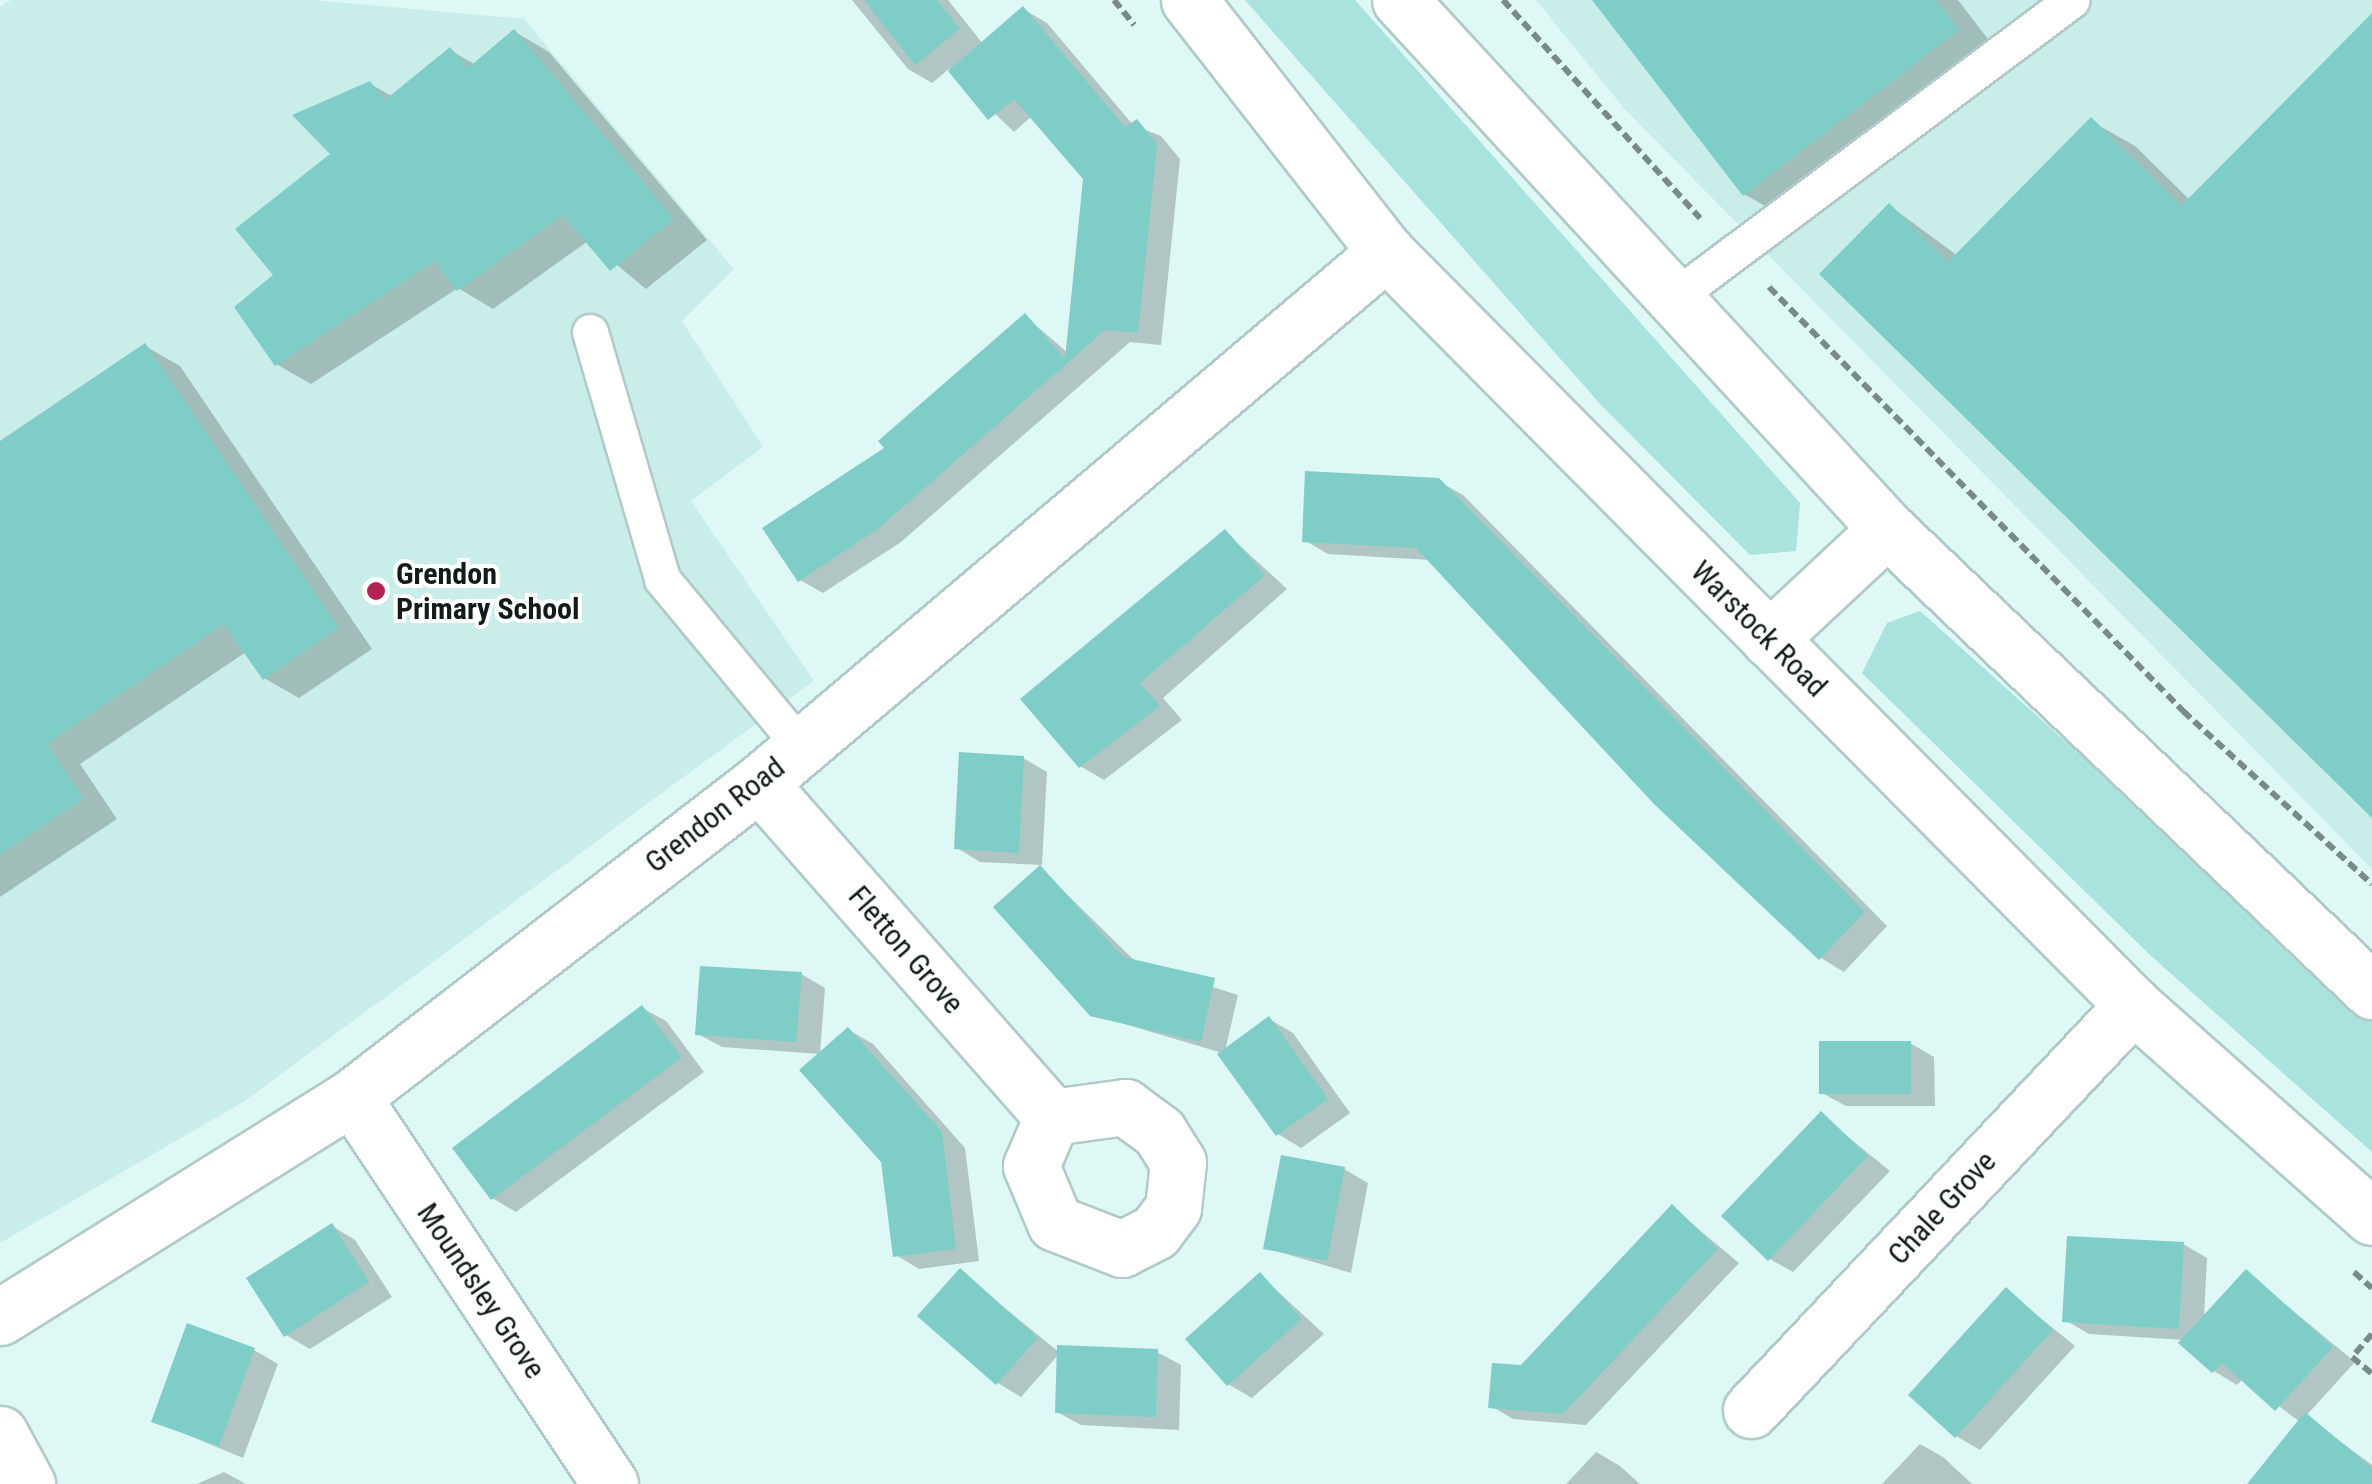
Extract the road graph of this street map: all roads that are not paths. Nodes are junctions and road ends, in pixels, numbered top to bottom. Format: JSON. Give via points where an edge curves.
{"nodes":[{"id":1,"x":1189,"y":0,"type":"edge"},
{"id":2,"x":1400,"y":0,"type":"edge"},
{"id":3,"x":2072,"y":0,"type":"edge"},
{"id":4,"x":1386,"y":252,"type":"junction"},
{"id":5,"x":1672,"y":299,"type":"junction"},
{"id":6,"x":590,"y":332,"type":"dead end"},
{"id":7,"x":1887,"y":529,"type":"junction"},
{"id":8,"x":1769,"y":639,"type":"junction"},
{"id":9,"x":801,"y":747,"type":"junction"},
{"id":10,"x":759,"y":783,"type":"junction"},
{"id":11,"x":2372,"y":991,"type":"edge"},
{"id":12,"x":2133,"y":1005,"type":"junction"},
{"id":13,"x":352,"y":1097,"type":"junction"},
{"id":14,"x":1052,"y":1118,"type":"dead end"},
{"id":15,"x":2372,"y":1216,"type":"edge"},
{"id":16,"x":0,"y":1317,"type":"edge"},
{"id":17,"x":1751,"y":1410,"type":"dead end"},
{"id":18,"x":0,"y":1434,"type":"edge"},
{"id":19,"x":27,"y":1484,"type":"edge"},
{"id":20,"x":610,"y":1484,"type":"edge"}],
"edges":[{"from":1,"to":4,"type":"street","name":"Warstock Road"},
{"from":2,"to":5,"type":"street"},
{"from":3,"to":5,"type":"lane"},
{"from":4,"to":8,"type":"street","name":"Warstock Road"},
{"from":4,"to":9,"type":"street","name":"Grendon Road"},
{"from":5,"to":7,"type":"street"},
{"from":6,"to":9,"type":"lane","via":[[662,579]]},
{"from":7,"to":8,"type":"street"},
{"from":7,"to":11,"type":"street"},
{"from":8,"to":12,"type":"street","name":"Warstock Road"},
{"from":9,"to":10,"type":"street","name":"Grendon Road"},
{"from":10,"to":13,"type":"street","name":"Grendon Road"},
{"from":10,"to":14,"type":"street","name":"Fletton Grove"},
{"from":12,"to":15,"type":"street","name":"Warstock Road"},
{"from":12,"to":17,"type":"street","name":"Chale Grove"},
{"from":13,"to":16,"type":"street","name":"Grendon Road"},
{"from":13,"to":20,"type":"street","name":"Moundsley Grove"},
{"from":18,"to":19,"type":"street"}]}
